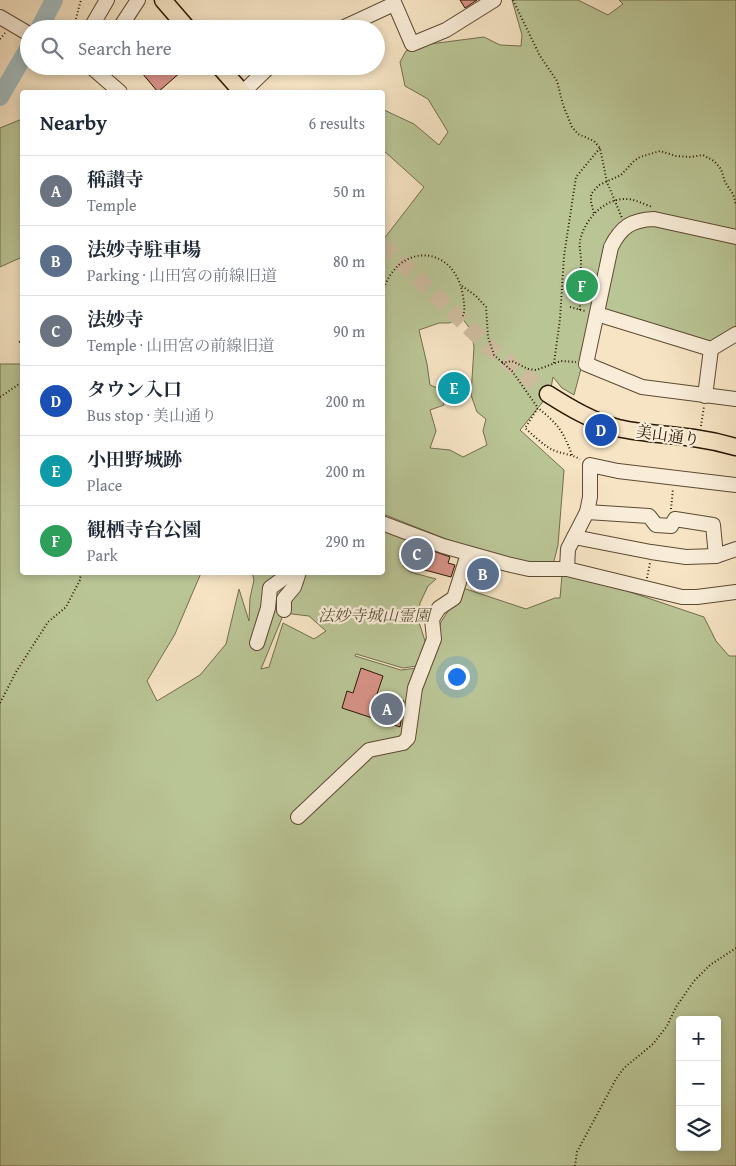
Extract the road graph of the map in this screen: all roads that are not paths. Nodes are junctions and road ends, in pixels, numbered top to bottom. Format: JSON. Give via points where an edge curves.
{"nodes":[{"id":1,"x":108,"y":0,"type":"edge"},
{"id":2,"x":138,"y":0,"type":"edge"},
{"id":3,"x":163,"y":0,"type":"edge"},
{"id":4,"x":494,"y":0,"type":"edge"},
{"id":5,"x":394,"y":2,"type":"edge"},
{"id":6,"x":96,"y":20,"type":"edge"},
{"id":7,"x":125,"y":20,"type":"edge"},
{"id":8,"x":180,"y":20,"type":"edge"},
{"id":9,"x":358,"y":20,"type":"edge"},
{"id":10,"x":6,"y":21,"type":"edge"},
{"id":11,"x":20,"y":29,"type":"edge"},
{"id":12,"x":103,"y":75,"type":"edge"},
{"id":13,"x":227,"y":75,"type":"edge"},
{"id":14,"x":260,"y":75,"type":"edge"},
{"id":15,"x":118,"y":90,"type":"edge"},
{"id":16,"x":240,"y":90,"type":"edge"},
{"id":17,"x":244,"y":90,"type":"edge"},
{"id":18,"x":736,"y":237,"type":"edge"},
{"id":19,"x":597,"y":314,"type":"junction"},
{"id":20,"x":736,"y":334,"type":"edge"},
{"id":21,"x":711,"y":349,"type":"junction"},
{"id":22,"x":548,"y":394,"type":"tunnel mouth"},
{"id":23,"x":705,"y":396,"type":"junction"},
{"id":24,"x":736,"y":399,"type":"edge"},
{"id":25,"x":736,"y":447,"type":"edge"},
{"id":26,"x":736,"y":485,"type":"edge"},
{"id":27,"x":586,"y":512,"type":"junction"},
{"id":28,"x":385,"y":523,"type":"edge"},
{"id":29,"x":574,"y":537,"type":"junction"},
{"id":30,"x":736,"y":549,"type":"edge"},
{"id":31,"x":468,"y":554,"type":"junction"},
{"id":32,"x":716,"y":556,"type":"junction"},
{"id":33,"x":566,"y":569,"type":"junction"},
{"id":34,"x":288,"y":575,"type":"edge"},
{"id":35,"x":298,"y":575,"type":"edge"},
{"id":36,"x":736,"y":592,"type":"edge"},
{"id":37,"x":284,"y":610,"type":"dead end"},
{"id":38,"x":258,"y":642,"type":"dead end"},
{"id":39,"x":298,"y":817,"type":"dead end"}],
"edges":[{"from":1,"to":6,"type":"street"},
{"from":2,"to":7,"type":"street"},
{"from":3,"to":8,"type":"main road"},
{"from":4,"to":5,"type":"street","via":[[446,30],[412,44]]},
{"from":5,"to":9,"type":"street"},
{"from":10,"to":11,"type":"street"},
{"from":12,"to":15,"type":"street"},
{"from":13,"to":16,"type":"main road"},
{"from":14,"to":17,"type":"street"},
{"from":18,"to":19,"type":"street","via":[[654,219],[641,219],[626,227],[616,236],[611,247]]},
{"from":19,"to":21,"type":"street"},
{"from":19,"to":23,"type":"street","via":[[586,364],[642,387]]},
{"from":20,"to":21,"type":"street"},
{"from":21,"to":23,"type":"street"},
{"from":22,"to":25,"type":"main road","name":"美山通り","via":[[572,409],[618,428]]},
{"from":23,"to":24,"type":"street"},
{"from":26,"to":27,"type":"street","via":[[618,471],[590,464],[590,497]]},
{"from":27,"to":29,"type":"street"},
{"from":27,"to":32,"type":"street","via":[[649,516],[656,525],[671,526],[675,520],[713,525]]},
{"from":28,"to":31,"type":"street"},
{"from":29,"to":32,"type":"street","via":[[652,552]]},
{"from":29,"to":33,"type":"street","via":[[568,549]]},
{"from":30,"to":32,"type":"street"},
{"from":31,"to":33,"type":"street","via":[[524,568]]},
{"from":31,"to":39,"type":"street","via":[[454,598],[439,608],[432,619],[434,639],[415,688],[408,738],[403,743],[369,750]]},
{"from":33,"to":36,"type":"street","via":[[682,597]]},
{"from":34,"to":38,"type":"street","via":[[270,588]]},
{"from":35,"to":37,"type":"street","via":[[294,587],[284,599]]}]}
